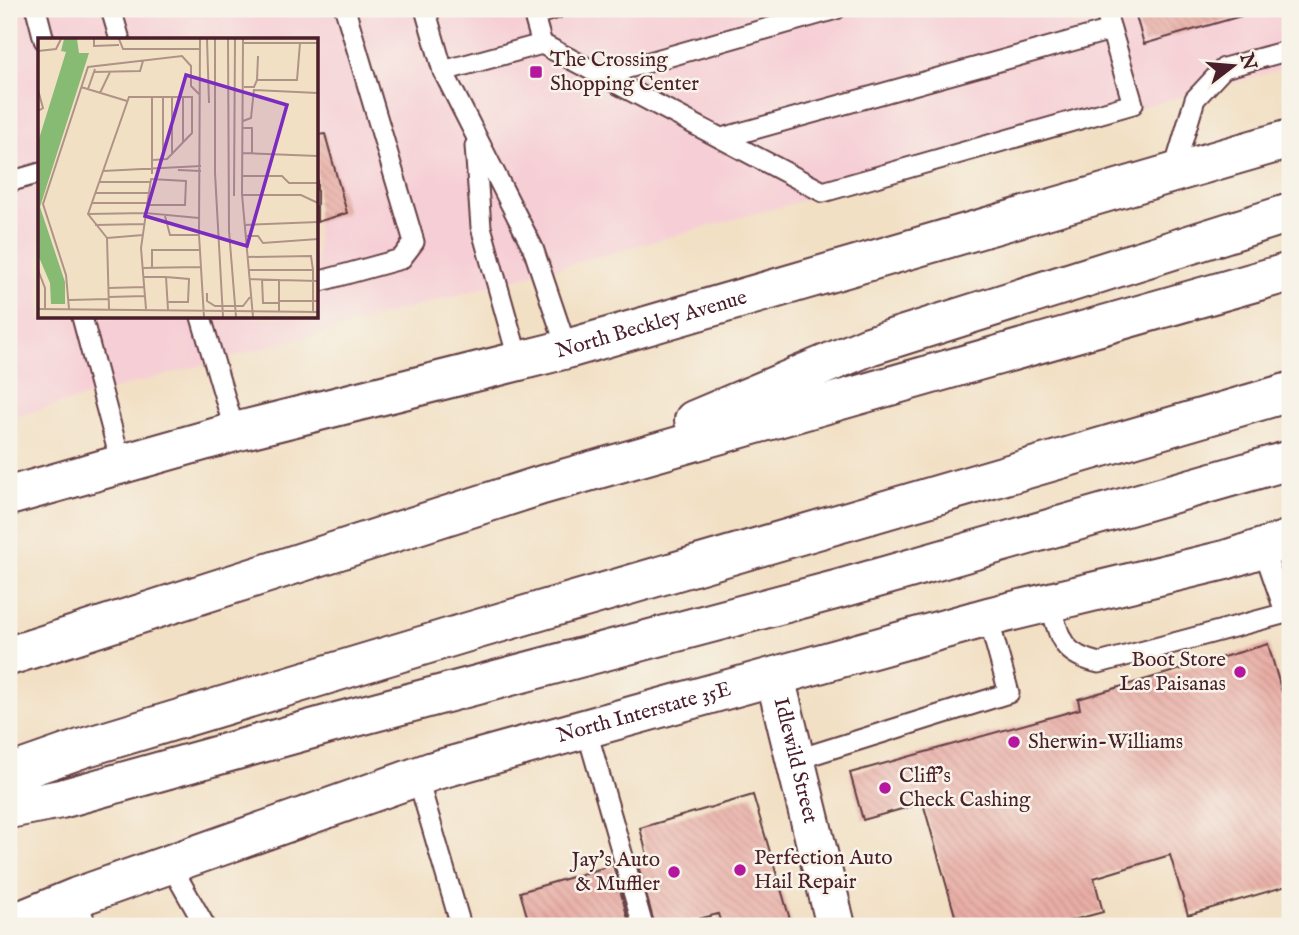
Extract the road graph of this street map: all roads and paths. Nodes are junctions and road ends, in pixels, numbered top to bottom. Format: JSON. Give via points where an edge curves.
{"nodes":[{"id":1,"x":36,"y":9,"type":"edge"},
{"id":2,"x":111,"y":9,"type":"edge"},
{"id":3,"x":345,"y":9,"type":"edge"},
{"id":4,"x":425,"y":9,"type":"edge"},
{"id":5,"x":555,"y":9,"type":"edge"},
{"id":6,"x":836,"y":9,"type":"edge"},
{"id":7,"x":1105,"y":9,"type":"edge"},
{"id":8,"x":533,"y":12,"type":"edge"},
{"id":9,"x":1111,"y":30,"type":"junction"},
{"id":10,"x":43,"y":38,"type":"edge"},
{"id":11,"x":119,"y":38,"type":"edge"},
{"id":12,"x":542,"y":44,"type":"junction"},
{"id":13,"x":1290,"y":50,"type":"edge"},
{"id":14,"x":443,"y":71,"type":"junction"},
{"id":15,"x":600,"y":76,"type":"junction"},
{"id":16,"x":475,"y":138,"type":"junction"},
{"id":17,"x":722,"y":138,"type":"junction"},
{"id":18,"x":1290,"y":139,"type":"edge"},
{"id":19,"x":1173,"y":173,"type":"junction"},
{"id":20,"x":38,"y":174,"type":"edge"},
{"id":21,"x":9,"y":182,"type":"edge"},
{"id":22,"x":1290,"y":213,"type":"edge"},
{"id":23,"x":1290,"y":272,"type":"edge"},
{"id":24,"x":318,"y":282,"type":"edge"},
{"id":25,"x":82,"y":318,"type":"edge"},
{"id":26,"x":201,"y":318,"type":"edge"},
{"id":27,"x":567,"y":349,"type":"junction"},
{"id":28,"x":519,"y":362,"type":"junction"},
{"id":29,"x":1290,"y":392,"type":"edge"},
{"id":30,"x":235,"y":432,"type":"junction"},
{"id":31,"x":1290,"y":460,"type":"edge"},
{"id":32,"x":121,"y":463,"type":"junction"},
{"id":33,"x":542,"y":485,"type":"junction"},
{"id":34,"x":9,"y":496,"type":"edge"},
{"id":35,"x":1277,"y":544,"type":"edge"},
{"id":36,"x":1049,"y":601,"type":"junction"},
{"id":37,"x":1288,"y":612,"type":"edge"},
{"id":38,"x":988,"y":617,"type":"junction"},
{"id":39,"x":9,"y":656,"type":"edge"},
{"id":40,"x":775,"y":677,"type":"junction"},
{"id":41,"x":586,"y":728,"type":"junction"},
{"id":42,"x":795,"y":760,"type":"junction"},
{"id":43,"x":9,"y":774,"type":"edge"},
{"id":44,"x":417,"y":776,"type":"junction"},
{"id":45,"x":9,"y":809,"type":"edge"},
{"id":46,"x":170,"y":864,"type":"junction"},
{"id":47,"x":82,"y":911,"type":"edge"},
{"id":48,"x":9,"y":925,"type":"edge"},
{"id":49,"x":205,"y":926,"type":"edge"},
{"id":50,"x":461,"y":926,"type":"edge"},
{"id":51,"x":643,"y":926,"type":"edge"},
{"id":52,"x":836,"y":926,"type":"edge"}],
"edges":[{"from":1,"to":10,"type":"lane"},
{"from":2,"to":11,"type":"lane"},
{"from":3,"to":24,"type":"lane","via":[[414,242],[401,259]]},
{"from":4,"to":14,"type":"lane"},
{"from":5,"to":8,"type":"lane"},
{"from":6,"to":15,"type":"lane"},
{"from":7,"to":9,"type":"lane"},
{"from":8,"to":12,"type":"lane"},
{"from":9,"to":17,"type":"lane"},
{"from":9,"to":17,"type":"lane","via":[[1133,104],[823,192]]},
{"from":12,"to":14,"type":"lane"},
{"from":12,"to":15,"type":"lane"},
{"from":13,"to":19,"type":"lane","via":[[1224,68],[1195,99]]},
{"from":14,"to":16,"type":"lane"},
{"from":15,"to":17,"type":"lane"},
{"from":16,"to":27,"type":"lane","via":[[533,248]]},
{"from":16,"to":28,"type":"lane","via":[[481,227]]},
{"from":18,"to":19,"type":"main road","name":"North Beckley Avenue"},
{"from":19,"to":27,"type":"main road","name":"North Beckley Avenue"},
{"from":20,"to":21,"type":"lane"},
{"from":22,"to":33,"type":"main road","via":[[869,346]]},
{"from":23,"to":33,"type":"main road"},
{"from":25,"to":32,"type":"lane"},
{"from":26,"to":30,"type":"lane"},
{"from":27,"to":28,"type":"main road","name":"North Beckley Avenue"},
{"from":28,"to":30,"type":"main road","name":"North Beckley Avenue"},
{"from":29,"to":43,"type":"main road","via":[[468,632]]},
{"from":30,"to":32,"type":"main road","name":"North Beckley Avenue"},
{"from":31,"to":45,"type":"main road","via":[[826,593],[61,799]]},
{"from":32,"to":34,"type":"main road","name":"North Beckley Avenue"},
{"from":33,"to":39,"type":"main road"},
{"from":35,"to":36,"type":"main road","name":"North Interstate 35E"},
{"from":35,"to":37,"type":"lane"},
{"from":36,"to":37,"type":"lane","via":[[1063,645],[1071,654],[1099,663]]},
{"from":36,"to":38,"type":"main road","name":"North Interstate 35E"},
{"from":38,"to":40,"type":"main road","name":"North Interstate 35E"},
{"from":38,"to":42,"type":"lane","via":[[1009,693]]},
{"from":40,"to":41,"type":"main road","name":"North Interstate 35E"},
{"from":40,"to":42,"type":"main road","name":"Idlewild Street"},
{"from":41,"to":44,"type":"main road","name":"North Interstate 35E"},
{"from":41,"to":51,"type":"lane"},
{"from":42,"to":52,"type":"main road","name":"Idlewild Street"},
{"from":44,"to":46,"type":"main road","name":"North Interstate 35E"},
{"from":44,"to":50,"type":"lane"},
{"from":46,"to":47,"type":"main road","name":"North Interstate 35E"},
{"from":46,"to":49,"type":"lane"},
{"from":47,"to":48,"type":"main road","name":"North Interstate 35E"}]}
